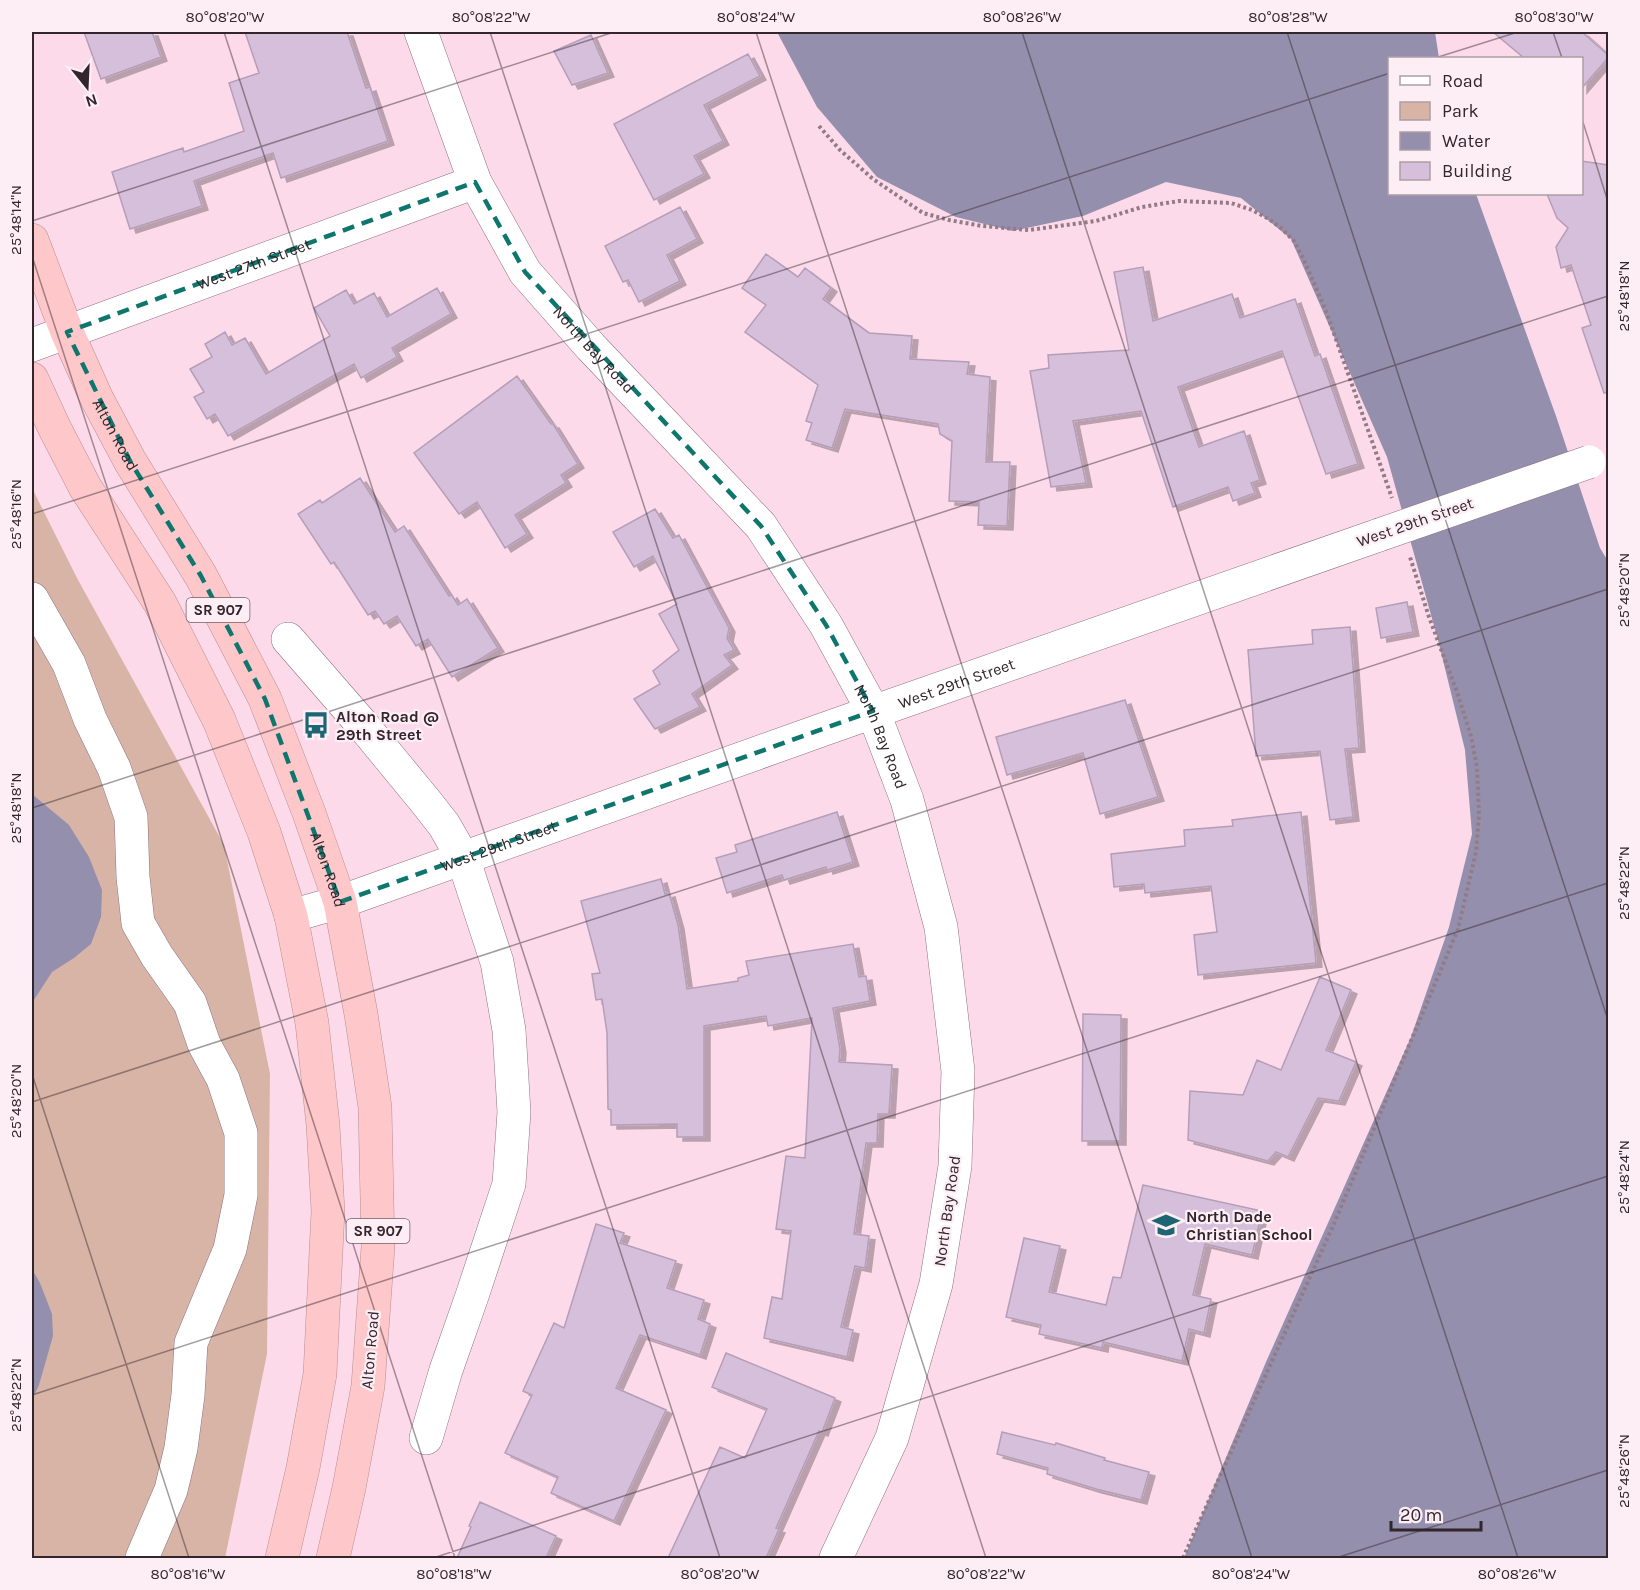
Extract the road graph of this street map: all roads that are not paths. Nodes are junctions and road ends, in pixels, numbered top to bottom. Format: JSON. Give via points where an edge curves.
{"nodes":[{"id":1,"x":421,"y":32,"type":"edge"},
{"id":2,"x":475,"y":182,"type":"junction"},
{"id":3,"x":32,"y":240,"type":"edge"},
{"id":4,"x":67,"y":332,"type":"junction"},
{"id":5,"x":32,"y":345,"type":"edge"},
{"id":6,"x":32,"y":379,"type":"edge"},
{"id":7,"x":1599,"y":459,"type":"edge"},
{"id":8,"x":32,"y":599,"type":"edge"},
{"id":9,"x":288,"y":639,"type":"dead end"},
{"id":10,"x":873,"y":711,"type":"junction"},
{"id":11,"x":463,"y":858,"type":"junction"},
{"id":12,"x":340,"y":902,"type":"junction"},
{"id":13,"x":291,"y":916,"type":"junction"},
{"id":14,"x":426,"y":1438,"type":"dead end"},
{"id":15,"x":142,"y":1558,"type":"edge"},
{"id":16,"x":282,"y":1558,"type":"edge"},
{"id":17,"x":333,"y":1558,"type":"edge"},
{"id":18,"x":836,"y":1558,"type":"edge"}],
"edges":[{"from":1,"to":2,"type":"street","name":"North Bay Road"},
{"from":2,"to":4,"type":"street","name":"West 27th Street"},
{"from":2,"to":10,"type":"street","name":"North Bay Road","via":[[525,272],[761,526],[826,625]]},
{"from":3,"to":4,"type":"highway","name":"Alton Road","number":"SR 907"},
{"from":4,"to":5,"type":"street","name":"West 27th Street"},
{"from":4,"to":12,"type":"highway","name":"Alton Road","number":"SR 907","via":[[130,461],[201,576],[265,699]]},
{"from":6,"to":13,"type":"highway","number":"SR 907","via":[[85,487],[160,603],[219,720],[264,832]]},
{"from":7,"to":10,"type":"street","name":"West 29th Street","bridge":true},
{"from":8,"to":15,"type":"street","via":[[69,664],[131,817],[138,923],[190,1003],[204,1044],[224,1079],[241,1133],[241,1195],[230,1249],[191,1343],[182,1448],[171,1490]]},
{"from":9,"to":11,"type":"street","via":[[444,825]]},
{"from":10,"to":11,"type":"street","name":"West 29th Street"},
{"from":10,"to":18,"type":"street","name":"North Bay Road","via":[[907,800],[941,927],[958,1071],[955,1166],[936,1284],[892,1438]]},
{"from":11,"to":12,"type":"street","name":"West 29th Street"},
{"from":11,"to":14,"type":"street","via":[[497,962],[509,1030],[514,1112],[509,1184]]},
{"from":12,"to":13,"type":"street","name":"West 29th Street"},
{"from":12,"to":17,"type":"highway","name":"Alton Road","number":"SR 907","via":[[375,1107],[378,1247],[368,1386]]},
{"from":13,"to":16,"type":"highway","number":"SR 907","via":[[312,1023],[328,1210],[320,1374]]}]}
